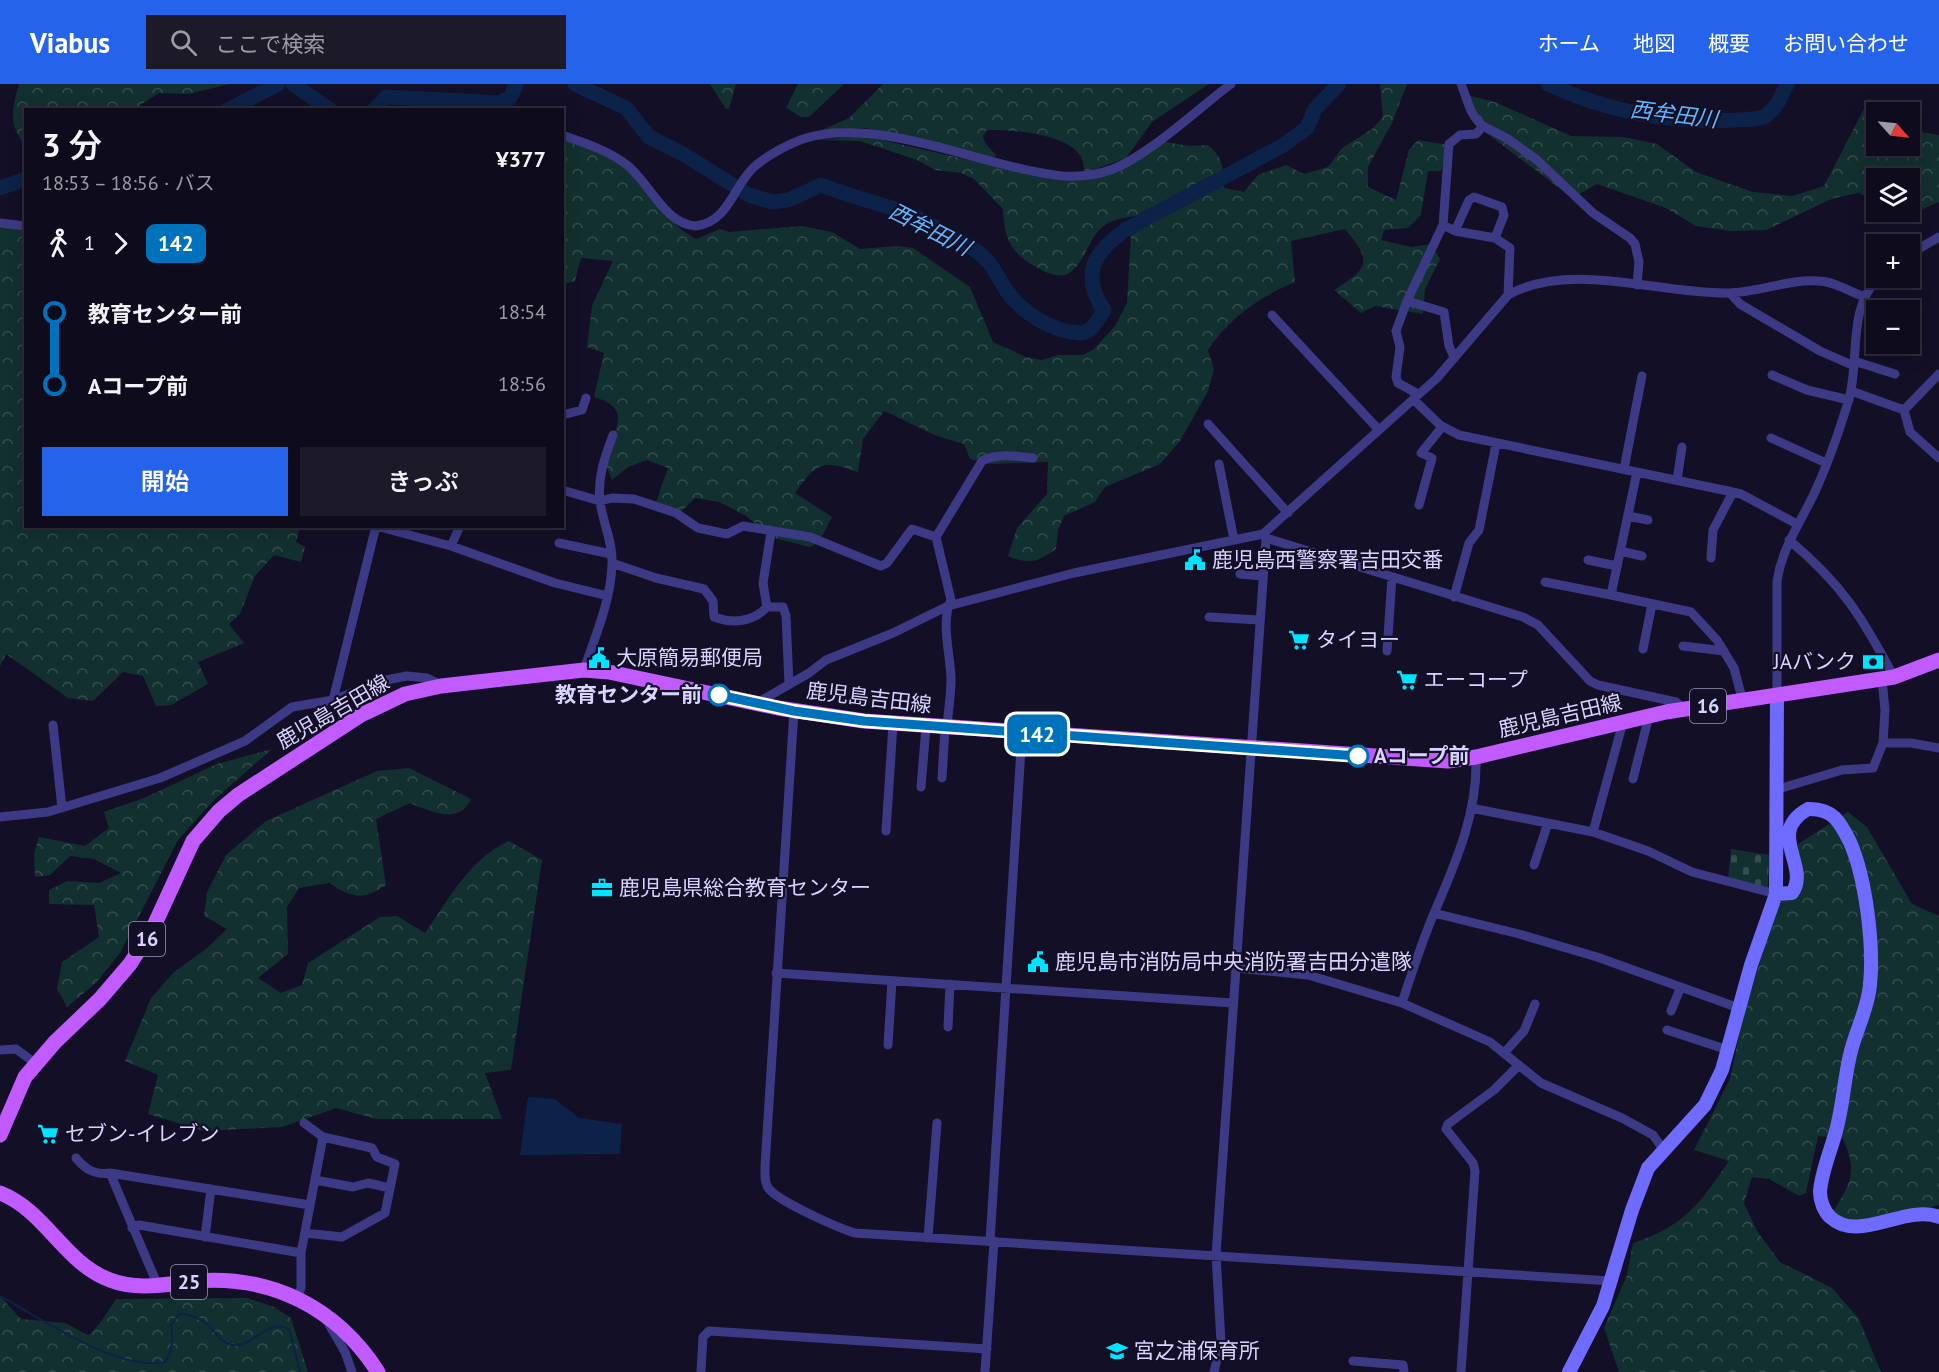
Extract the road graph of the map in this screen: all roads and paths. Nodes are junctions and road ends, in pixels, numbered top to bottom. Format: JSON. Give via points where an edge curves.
{"nodes":[{"id":1,"x":1231,"y":84,"type":"edge"},
{"id":2,"x":1461,"y":84,"type":"edge"},
{"id":3,"x":1483,"y":126,"type":"junction"},
{"id":4,"x":564,"y":136,"type":"edge"},
{"id":5,"x":0,"y":223,"type":"edge"},
{"id":6,"x":1443,"y":225,"type":"junction"},
{"id":7,"x":24,"y":226,"type":"edge"},
{"id":8,"x":1455,"y":231,"type":"junction"},
{"id":9,"x":1939,"y":237,"type":"edge"},
{"id":10,"x":1495,"y":238,"type":"junction"},
{"id":11,"x":1920,"y":248,"type":"edge"},
{"id":12,"x":1637,"y":285,"type":"junction"},
{"id":13,"x":1871,"y":288,"type":"edge"},
{"id":14,"x":1730,"y":293,"type":"junction"},
{"id":15,"x":1508,"y":295,"type":"junction"},
{"id":16,"x":1865,"y":297,"type":"junction"},
{"id":17,"x":1407,"y":301,"type":"junction"},
{"id":18,"x":1272,"y":315,"type":"dead end"},
{"id":19,"x":1454,"y":357,"type":"junction"},
{"id":20,"x":1854,"y":363,"type":"junction"},
{"id":21,"x":1895,"y":374,"type":"dead end"},
{"id":22,"x":1939,"y":374,"type":"edge"},
{"id":23,"x":1772,"y":375,"type":"dead end"},
{"id":24,"x":1642,"y":376,"type":"dead end"},
{"id":25,"x":1850,"y":395,"type":"junction"},
{"id":26,"x":1415,"y":397,"type":"junction"},
{"id":27,"x":586,"y":398,"type":"dead end"},
{"id":28,"x":1904,"y":410,"type":"junction"},
{"id":29,"x":564,"y":414,"type":"edge"},
{"id":30,"x":1208,"y":424,"type":"dead end"},
{"id":31,"x":1442,"y":427,"type":"junction"},
{"id":32,"x":1378,"y":429,"type":"junction"},
{"id":33,"x":613,"y":435,"type":"dead end"},
{"id":34,"x":1771,"y":438,"type":"dead end"},
{"id":35,"x":1496,"y":444,"type":"junction"},
{"id":36,"x":1682,"y":447,"type":"dead end"},
{"id":37,"x":1033,"y":458,"type":"dead end"},
{"id":38,"x":1939,"y":458,"type":"edge"},
{"id":39,"x":1826,"y":463,"type":"junction"},
{"id":40,"x":1219,"y":464,"type":"dead end"},
{"id":41,"x":1624,"y":469,"type":"junction"},
{"id":42,"x":1637,"y":472,"type":"junction"},
{"id":43,"x":1677,"y":480,"type":"junction"},
{"id":44,"x":564,"y":491,"type":"edge"},
{"id":45,"x":1733,"y":492,"type":"junction"},
{"id":46,"x":600,"y":501,"type":"junction"},
{"id":47,"x":1419,"y":505,"type":"dead end"},
{"id":48,"x":1288,"y":513,"type":"junction"},
{"id":49,"x":1628,"y":516,"type":"junction"},
{"id":50,"x":1648,"y":520,"type":"dead end"},
{"id":51,"x":1797,"y":524,"type":"junction"},
{"id":52,"x":376,"y":528,"type":"edge"},
{"id":53,"x":384,"y":528,"type":"edge"},
{"id":54,"x":459,"y":528,"type":"edge"},
{"id":55,"x":771,"y":532,"type":"junction"},
{"id":56,"x":1264,"y":536,"type":"junction"},
{"id":57,"x":936,"y":537,"type":"junction"},
{"id":58,"x":1234,"y":540,"type":"junction"},
{"id":59,"x":1789,"y":540,"type":"junction"},
{"id":60,"x":559,"y":543,"type":"dead end"},
{"id":61,"x":451,"y":546,"type":"junction"},
{"id":62,"x":1620,"y":552,"type":"junction"},
{"id":63,"x":1642,"y":556,"type":"dead end"},
{"id":64,"x":1711,"y":558,"type":"dead end"},
{"id":65,"x":612,"y":559,"type":"junction"},
{"id":66,"x":1588,"y":560,"type":"dead end"},
{"id":67,"x":1617,"y":566,"type":"junction"},
{"id":68,"x":1240,"y":574,"type":"dead end"},
{"id":69,"x":1262,"y":576,"type":"junction"},
{"id":70,"x":1392,"y":577,"type":"junction"},
{"id":71,"x":1545,"y":582,"type":"dead end"},
{"id":72,"x":1611,"y":595,"type":"junction"},
{"id":73,"x":608,"y":596,"type":"junction"},
{"id":74,"x":1454,"y":597,"type":"junction"},
{"id":75,"x":1653,"y":604,"type":"junction"},
{"id":76,"x":766,"y":606,"type":"junction"},
{"id":77,"x":948,"y":606,"type":"junction"},
{"id":78,"x":1209,"y":617,"type":"dead end"},
{"id":79,"x":1259,"y":620,"type":"junction"},
{"id":80,"x":1683,"y":646,"type":"dead end"},
{"id":81,"x":1643,"y":649,"type":"dead end"},
{"id":82,"x":1387,"y":651,"type":"dead end"},
{"id":83,"x":1724,"y":651,"type":"junction"},
{"id":84,"x":1939,"y":660,"type":"edge"},
{"id":85,"x":584,"y":670,"type":"junction"},
{"id":86,"x":1888,"y":678,"type":"junction"},
{"id":87,"x":789,"y":684,"type":"junction"},
{"id":88,"x":441,"y":686,"type":"junction"},
{"id":89,"x":1777,"y":696,"type":"junction"},
{"id":90,"x":333,"y":700,"type":"junction"},
{"id":91,"x":1743,"y":702,"type":"junction"},
{"id":92,"x":757,"y":703,"type":"junction"},
{"id":93,"x":1685,"y":709,"type":"junction"},
{"id":94,"x":794,"y":711,"type":"junction"},
{"id":95,"x":1649,"y":717,"type":"junction"},
{"id":96,"x":1623,"y":722,"type":"junction"},
{"id":97,"x":893,"y":724,"type":"junction"},
{"id":98,"x":52,"y":725,"type":"dead end"},
{"id":99,"x":926,"y":727,"type":"junction"},
{"id":100,"x":946,"y":728,"type":"junction"},
{"id":101,"x":1022,"y":733,"type":"junction"},
{"id":102,"x":1883,"y":743,"type":"junction"},
{"id":103,"x":1250,"y":748,"type":"junction"},
{"id":104,"x":1939,"y":748,"type":"edge"},
{"id":105,"x":1476,"y":757,"type":"junction"},
{"id":106,"x":942,"y":778,"type":"dead end"},
{"id":107,"x":1633,"y":779,"type":"dead end"},
{"id":108,"x":921,"y":787,"type":"dead end"},
{"id":109,"x":1775,"y":790,"type":"junction"},
{"id":110,"x":62,"y":808,"type":"junction"},
{"id":111,"x":1471,"y":808,"type":"junction"},
{"id":112,"x":0,"y":817,"type":"edge"},
{"id":113,"x":1548,"y":823,"type":"junction"},
{"id":114,"x":886,"y":831,"type":"dead end"},
{"id":115,"x":1593,"y":832,"type":"junction"},
{"id":116,"x":1534,"y":866,"type":"dead end"},
{"id":117,"x":1776,"y":894,"type":"junction"},
{"id":118,"x":1434,"y":913,"type":"junction"},
{"id":119,"x":1236,"y":968,"type":"junction"},
{"id":120,"x":776,"y":973,"type":"junction"},
{"id":121,"x":892,"y":981,"type":"junction"},
{"id":122,"x":950,"y":984,"type":"junction"},
{"id":123,"x":1006,"y":988,"type":"junction"},
{"id":124,"x":1680,"y":989,"type":"junction"},
{"id":125,"x":1402,"y":1003,"type":"junction"},
{"id":126,"x":1233,"y":1004,"type":"junction"},
{"id":127,"x":1535,"y":1004,"type":"dead end"},
{"id":128,"x":1739,"y":1008,"type":"junction"},
{"id":129,"x":1671,"y":1011,"type":"dead end"},
{"id":130,"x":948,"y":1027,"type":"dead end"},
{"id":131,"x":1667,"y":1030,"type":"dead end"},
{"id":132,"x":888,"y":1045,"type":"dead end"},
{"id":133,"x":0,"y":1050,"type":"edge"},
{"id":134,"x":1728,"y":1050,"type":"junction"},
{"id":135,"x":1504,"y":1053,"type":"junction"},
{"id":136,"x":35,"y":1063,"type":"junction"},
{"id":137,"x":1518,"y":1065,"type":"junction"},
{"id":138,"x":304,"y":1122,"type":"dead end"},
{"id":139,"x":937,"y":1123,"type":"dead end"},
{"id":140,"x":0,"y":1135,"type":"edge"},
{"id":141,"x":323,"y":1137,"type":"junction"},
{"id":142,"x":1663,"y":1149,"type":"junction"},
{"id":143,"x":76,"y":1158,"type":"dead end"},
{"id":144,"x":110,"y":1173,"type":"junction"},
{"id":145,"x":315,"y":1180,"type":"junction"},
{"id":146,"x":390,"y":1188,"type":"junction"},
{"id":147,"x":212,"y":1189,"type":"junction"},
{"id":148,"x":0,"y":1193,"type":"edge"},
{"id":149,"x":310,"y":1205,"type":"junction"},
{"id":150,"x":1939,"y":1217,"type":"edge"},
{"id":151,"x":132,"y":1228,"type":"junction"},
{"id":152,"x":305,"y":1233,"type":"junction"},
{"id":153,"x":205,"y":1237,"type":"junction"},
{"id":154,"x":928,"y":1238,"type":"junction"},
{"id":155,"x":992,"y":1241,"type":"junction"},
{"id":156,"x":301,"y":1253,"type":"junction"},
{"id":157,"x":1216,"y":1255,"type":"junction"},
{"id":158,"x":1467,"y":1273,"type":"junction"},
{"id":159,"x":1611,"y":1281,"type":"junction"},
{"id":160,"x":158,"y":1286,"type":"junction"},
{"id":161,"x":297,"y":1297,"type":"junction"},
{"id":162,"x":321,"y":1311,"type":"junction"},
{"id":163,"x":987,"y":1350,"type":"junction"},
{"id":164,"x":1353,"y":1361,"type":"dead end"},
{"id":165,"x":352,"y":1372,"type":"edge"},
{"id":166,"x":378,"y":1372,"type":"edge"},
{"id":167,"x":701,"y":1372,"type":"edge"},
{"id":168,"x":985,"y":1372,"type":"edge"},
{"id":169,"x":1214,"y":1372,"type":"edge"},
{"id":170,"x":1404,"y":1372,"type":"edge"},
{"id":171,"x":1461,"y":1372,"type":"edge"},
{"id":172,"x":1569,"y":1372,"type":"edge"}],
"edges":[{"from":1,"to":4,"type":"street","via":[[1134,159],[1097,174],[1046,175],[864,132],[804,139],[753,167],[713,222],[690,226],[672,216],[626,164]]},
{"from":2,"to":3,"type":"street","via":[[1470,109]]},
{"from":3,"to":6,"type":"street","via":[[1476,134],[1460,135],[1449,144]]},
{"from":3,"to":12,"type":"street","via":[[1537,160],[1593,213],[1635,244],[1639,262]]},
{"from":5,"to":7,"type":"street"},
{"from":6,"to":8,"type":"street"},
{"from":6,"to":17,"type":"street"},
{"from":8,"to":10,"type":"street"},
{"from":8,"to":10,"type":"street","via":[[1474,197],[1502,207],[1504,215]]},
{"from":9,"to":11,"type":"street"},
{"from":10,"to":15,"type":"street","via":[[1510,248]]},
{"from":12,"to":14,"type":"street"},
{"from":12,"to":15,"type":"street","via":[[1573,280],[1539,282]]},
{"from":13,"to":16,"type":"street"},
{"from":14,"to":16,"type":"street","via":[[1818,280]]},
{"from":14,"to":20,"type":"street","via":[[1740,304],[1820,351]]},
{"from":15,"to":19,"type":"street"},
{"from":16,"to":20,"type":"street","via":[[1857,322]]},
{"from":17,"to":19,"type":"street","via":[[1444,312]]},
{"from":17,"to":26,"type":"street","via":[[1396,331],[1400,347],[1396,377]]},
{"from":18,"to":32,"type":"street"},
{"from":19,"to":26,"type":"street"},
{"from":20,"to":21,"type":"street"},
{"from":20,"to":25,"type":"street"},
{"from":22,"to":28,"type":"street"},
{"from":23,"to":25,"type":"street","via":[[1807,390]]},
{"from":24,"to":41,"type":"street"},
{"from":25,"to":28,"type":"street"},
{"from":25,"to":39,"type":"street"},
{"from":26,"to":31,"type":"street"},
{"from":26,"to":32,"type":"street"},
{"from":27,"to":29,"type":"street","via":[[582,410]]},
{"from":28,"to":38,"type":"street","via":[[1910,432]]},
{"from":30,"to":48,"type":"street"},
{"from":31,"to":35,"type":"street"},
{"from":31,"to":47,"type":"street","via":[[1421,453],[1432,458]]},
{"from":32,"to":48,"type":"street"},
{"from":33,"to":46,"type":"street","via":[[602,465]]},
{"from":34,"to":39,"type":"street"},
{"from":35,"to":41,"type":"street"},
{"from":35,"to":74,"type":"street","via":[[1479,530],[1469,543]]},
{"from":36,"to":43,"type":"street"},
{"from":37,"to":57,"type":"street","via":[[989,457],[977,465],[970,484]]},
{"from":39,"to":51,"type":"street"},
{"from":40,"to":58,"type":"street"},
{"from":41,"to":42,"type":"street"},
{"from":42,"to":43,"type":"street"},
{"from":42,"to":49,"type":"street"},
{"from":43,"to":45,"type":"street"},
{"from":44,"to":46,"type":"street"},
{"from":45,"to":51,"type":"street"},
{"from":45,"to":64,"type":"street","via":[[1713,530]]},
{"from":46,"to":55,"type":"street","via":[[634,499],[676,513],[698,528],[727,534],[743,526]]},
{"from":46,"to":65,"type":"street"},
{"from":48,"to":56,"type":"street"},
{"from":49,"to":50,"type":"street"},
{"from":49,"to":62,"type":"street"},
{"from":51,"to":59,"type":"street"},
{"from":52,"to":90,"type":"street"},
{"from":53,"to":61,"type":"street"},
{"from":54,"to":61,"type":"street"},
{"from":55,"to":57,"type":"street","via":[[810,537],[880,566],[887,563],[912,529]]},
{"from":55,"to":76,"type":"street","via":[[763,583]]},
{"from":56,"to":58,"type":"street"},
{"from":56,"to":69,"type":"street"},
{"from":56,"to":70,"type":"street"},
{"from":57,"to":77,"type":"street","via":[[951,600]]},
{"from":58,"to":77,"type":"street","via":[[1074,573]]},
{"from":59,"to":86,"type":"street","via":[[1811,558],[1857,609]]},
{"from":59,"to":89,"type":"street","via":[[1777,581]]},
{"from":60,"to":65,"type":"street"},
{"from":61,"to":73,"type":"street","via":[[555,583]]},
{"from":62,"to":63,"type":"street"},
{"from":62,"to":67,"type":"street"},
{"from":65,"to":73,"type":"street"},
{"from":65,"to":76,"type":"street","via":[[656,578],[704,589],[713,601],[714,616],[725,621],[759,615]]},
{"from":66,"to":67,"type":"street"},
{"from":67,"to":72,"type":"street"},
{"from":68,"to":69,"type":"street"},
{"from":69,"to":79,"type":"street"},
{"from":70,"to":74,"type":"street"},
{"from":70,"to":82,"type":"street"},
{"from":71,"to":72,"type":"street"},
{"from":72,"to":75,"type":"street"},
{"from":73,"to":85,"type":"street"},
{"from":74,"to":93,"type":"street","via":[[1538,625],[1598,685],[1676,702]]},
{"from":75,"to":81,"type":"street"},
{"from":75,"to":83,"type":"street","via":[[1691,612]]},
{"from":76,"to":87,"type":"street","via":[[783,607],[786,616]]},
{"from":77,"to":87,"type":"street","via":[[826,660]]},
{"from":77,"to":100,"type":"street","via":[[951,683]]},
{"from":78,"to":79,"type":"street"},
{"from":79,"to":103,"type":"street"},
{"from":80,"to":83,"type":"street"},
{"from":83,"to":91,"type":"street","via":[[1734,668]]},
{"from":84,"to":86,"type":"main road","name":"鹿児島吉田線","number":"16"},
{"from":85,"to":88,"type":"main road","name":"鹿児島吉田線","number":"16"},
{"from":85,"to":92,"type":"main road","name":"鹿児島吉田線","number":"16","via":[[630,675]]},
{"from":86,"to":89,"type":"main road","name":"鹿児島吉田線","number":"16"},
{"from":86,"to":102,"type":"street"},
{"from":87,"to":92,"type":"street"},
{"from":88,"to":90,"type":"street","via":[[427,678],[407,676]]},
{"from":88,"to":136,"type":"main road","name":"鹿児島吉田線","number":"16","via":[[405,694],[361,715],[219,811],[193,842],[153,928],[130,964]]},
{"from":89,"to":91,"type":"main road","name":"鹿児島吉田線","number":"16"},
{"from":89,"to":109,"type":"street"},
{"from":90,"to":110,"type":"street","via":[[292,707],[245,741],[160,778]]},
{"from":91,"to":93,"type":"main road","name":"鹿児島吉田線","number":"16"},
{"from":92,"to":94,"type":"main road","name":"鹿児島吉田線","number":"16"},
{"from":93,"to":95,"type":"main road","name":"鹿児島吉田線","number":"16"},
{"from":94,"to":97,"type":"main road","name":"鹿児島吉田線","number":"16"},
{"from":94,"to":120,"type":"street"},
{"from":95,"to":96,"type":"main road","name":"鹿児島吉田線","number":"16"},
{"from":95,"to":107,"type":"street"},
{"from":96,"to":105,"type":"main road","name":"鹿児島吉田線","number":"16"},
{"from":96,"to":115,"type":"street"},
{"from":97,"to":99,"type":"main road","name":"鹿児島吉田線","number":"16"},
{"from":97,"to":114,"type":"street"},
{"from":98,"to":110,"type":"street"},
{"from":99,"to":100,"type":"main road","name":"鹿児島吉田線","number":"16"},
{"from":99,"to":108,"type":"street"},
{"from":100,"to":101,"type":"main road","name":"鹿児島吉田線","number":"16"},
{"from":100,"to":106,"type":"street"},
{"from":101,"to":103,"type":"main road","name":"鹿児島吉田線","number":"16"},
{"from":101,"to":123,"type":"street"},
{"from":102,"to":104,"type":"street"},
{"from":102,"to":109,"type":"street","via":[[1873,768],[1842,770]]},
{"from":103,"to":105,"type":"main road","name":"鹿児島吉田線","number":"16","via":[[1428,761]]},
{"from":103,"to":119,"type":"street"},
{"from":105,"to":111,"type":"street"},
{"from":109,"to":117,"type":"street"},
{"from":110,"to":112,"type":"street"},
{"from":111,"to":113,"type":"street"},
{"from":111,"to":118,"type":"street","via":[[1462,850]]},
{"from":113,"to":115,"type":"street"},
{"from":113,"to":116,"type":"street"},
{"from":115,"to":117,"type":"street","via":[[1692,872]]},
{"from":117,"to":128,"type":"street"},
{"from":117,"to":150,"type":"street","via":[[1791,893],[1797,881],[1789,843],[1794,819],[1808,809],[1832,814],[1840,821],[1859,870],[1868,914],[1871,964],[1868,999],[1850,1056],[1841,1113],[1820,1192],[1825,1211],[1839,1224],[1852,1228],[1914,1215]]},
{"from":118,"to":124,"type":"street","via":[[1563,947]]},
{"from":118,"to":125,"type":"street"},
{"from":119,"to":125,"type":"street","via":[[1308,975]]},
{"from":119,"to":126,"type":"street"},
{"from":120,"to":121,"type":"street"},
{"from":120,"to":154,"type":"street","via":[[766,1184],[773,1193],[843,1230]]},
{"from":121,"to":122,"type":"street"},
{"from":121,"to":132,"type":"street"},
{"from":122,"to":123,"type":"street"},
{"from":122,"to":130,"type":"street"},
{"from":123,"to":126,"type":"street"},
{"from":123,"to":155,"type":"street"},
{"from":124,"to":128,"type":"street"},
{"from":124,"to":129,"type":"street"},
{"from":125,"to":135,"type":"street","via":[[1490,1042]]},
{"from":126,"to":157,"type":"street"},
{"from":127,"to":135,"type":"street","via":[[1522,1035]]},
{"from":128,"to":134,"type":"street"},
{"from":131,"to":134,"type":"street"},
{"from":133,"to":136,"type":"street","via":[[16,1049]]},
{"from":134,"to":142,"type":"street","via":[[1716,1088],[1705,1105]]},
{"from":135,"to":137,"type":"street"},
{"from":136,"to":140,"type":"main road","name":"鹿児島吉田線","number":"16","via":[[11,1104]]},
{"from":137,"to":142,"type":"street","via":[[1552,1089],[1653,1135]]},
{"from":137,"to":158,"type":"street","via":[[1446,1126],[1473,1163]]},
{"from":138,"to":141,"type":"street"},
{"from":139,"to":154,"type":"street"},
{"from":141,"to":145,"type":"street"},
{"from":141,"to":146,"type":"street","via":[[372,1148],[376,1157],[395,1164]]},
{"from":142,"to":159,"type":"street","via":[[1639,1187]]},
{"from":143,"to":144,"type":"street","via":[[98,1175]]},
{"from":144,"to":147,"type":"street"},
{"from":144,"to":151,"type":"street"},
{"from":145,"to":146,"type":"street"},
{"from":145,"to":149,"type":"street"},
{"from":146,"to":152,"type":"street","via":[[385,1213],[342,1237]]},
{"from":147,"to":149,"type":"street"},
{"from":147,"to":153,"type":"street"},
{"from":148,"to":160,"type":"main road","number":"25","via":[[32,1213],[93,1272],[127,1284]]},
{"from":149,"to":152,"type":"street"},
{"from":151,"to":153,"type":"street","via":[[139,1225]]},
{"from":151,"to":160,"type":"street"},
{"from":152,"to":156,"type":"street"},
{"from":153,"to":156,"type":"street"},
{"from":154,"to":155,"type":"street"},
{"from":155,"to":157,"type":"street"},
{"from":155,"to":163,"type":"street"},
{"from":156,"to":161,"type":"street","via":[[301,1288]]},
{"from":157,"to":158,"type":"street"},
{"from":157,"to":169,"type":"street","via":[[1221,1342]]},
{"from":158,"to":159,"type":"street"},
{"from":158,"to":171,"type":"street"},
{"from":159,"to":172,"type":"street","via":[[1596,1321]]},
{"from":160,"to":161,"type":"main road","number":"25","via":[[232,1280],[268,1286]]},
{"from":161,"to":162,"type":"main road","number":"25"},
{"from":162,"to":165,"type":"street"},
{"from":162,"to":166,"type":"main road","number":"25","via":[[356,1341]]},
{"from":163,"to":167,"type":"street","via":[[709,1331],[703,1337]]},
{"from":163,"to":168,"type":"street"},
{"from":164,"to":170,"type":"street","via":[[1403,1365]]}]}
